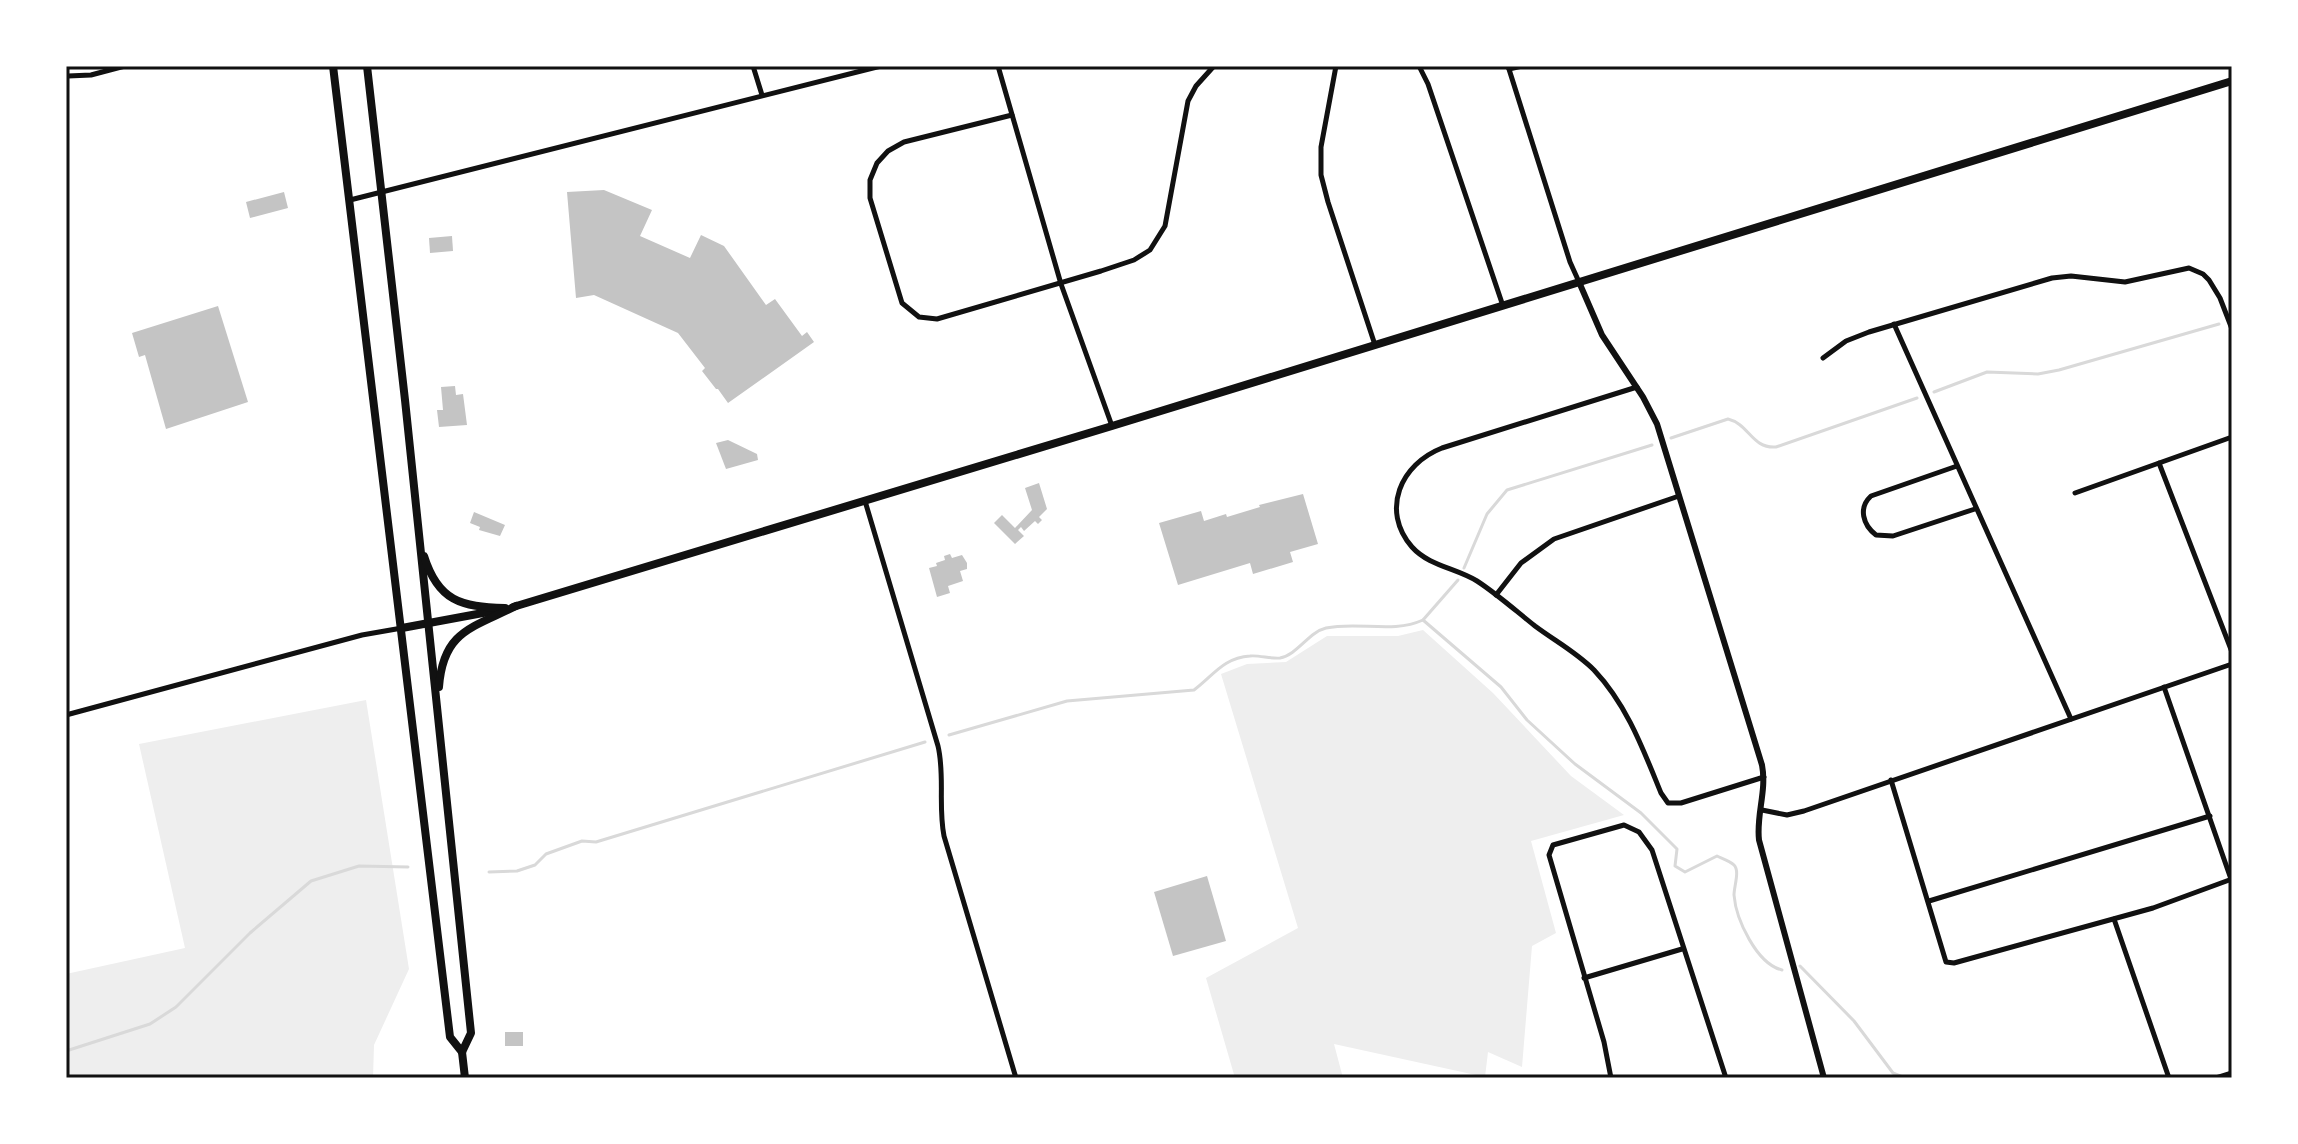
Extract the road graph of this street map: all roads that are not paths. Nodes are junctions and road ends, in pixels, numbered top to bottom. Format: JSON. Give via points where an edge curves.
{"nodes":[{"id":1,"x":125,"y":66,"type":"edge"},
{"id":2,"x":333,"y":66,"type":"edge"},
{"id":3,"x":367,"y":66,"type":"edge"},
{"id":4,"x":753,"y":66,"type":"edge"},
{"id":5,"x":878,"y":66,"type":"edge"},
{"id":6,"x":998,"y":66,"type":"edge"},
{"id":7,"x":1214,"y":66,"type":"edge"},
{"id":8,"x":1336,"y":66,"type":"edge"},
{"id":9,"x":1419,"y":66,"type":"edge"},
{"id":10,"x":1522,"y":66,"type":"edge"},
{"id":11,"x":1509,"y":68,"type":"edge"},
{"id":12,"x":68,"y":76,"type":"edge"},
{"id":13,"x":2232,"y":81,"type":"edge"},
{"id":14,"x":762,"y":95,"type":"junction"},
{"id":15,"x":1012,"y":115,"type":"junction"},
{"id":16,"x":382,"y":192,"type":"junction"},
{"id":17,"x":349,"y":200,"type":"junction"},
{"id":18,"x":1579,"y":282,"type":"junction"},
{"id":19,"x":1061,"y":284,"type":"junction"},
{"id":20,"x":1503,"y":306,"type":"junction"},
{"id":21,"x":1894,"y":324,"type":"junction"},
{"id":22,"x":2232,"y":329,"type":"edge"},
{"id":23,"x":1375,"y":345,"type":"junction"},
{"id":24,"x":1823,"y":358,"type":"dead end"},
{"id":25,"x":1637,"y":387,"type":"junction"},
{"id":26,"x":1112,"y":426,"type":"junction"},
{"id":27,"x":2232,"y":437,"type":"edge"},
{"id":28,"x":2159,"y":463,"type":"junction"},
{"id":29,"x":1957,"y":466,"type":"junction"},
{"id":30,"x":2075,"y":493,"type":"dead end"},
{"id":31,"x":1679,"y":496,"type":"junction"},
{"id":32,"x":865,"y":501,"type":"junction"},
{"id":33,"x":1975,"y":509,"type":"junction"},
{"id":34,"x":420,"y":540,"type":"junction"},
{"id":35,"x":1496,"y":595,"type":"junction"},
{"id":36,"x":516,"y":606,"type":"junction"},
{"id":37,"x":505,"y":608,"type":"junction"},
{"id":38,"x":427,"y":624,"type":"junction"},
{"id":39,"x":402,"y":628,"type":"junction"},
{"id":40,"x":2232,"y":652,"type":"edge"},
{"id":41,"x":2232,"y":664,"type":"edge"},
{"id":42,"x":2164,"y":687,"type":"junction"},
{"id":43,"x":437,"y":708,"type":"junction"},
{"id":44,"x":66,"y":715,"type":"edge"},
{"id":45,"x":2071,"y":719,"type":"junction"},
{"id":46,"x":1764,"y":777,"type":"junction"},
{"id":47,"x":1891,"y":780,"type":"junction"},
{"id":48,"x":1762,"y":810,"type":"junction"},
{"id":49,"x":2210,"y":816,"type":"junction"},
{"id":50,"x":2232,"y":880,"type":"edge"},
{"id":51,"x":1929,"y":901,"type":"junction"},
{"id":52,"x":2114,"y":919,"type":"junction"},
{"id":53,"x":1682,"y":949,"type":"junction"},
{"id":54,"x":1584,"y":978,"type":"junction"},
{"id":55,"x":462,"y":1052,"type":"junction"},
{"id":56,"x":2232,"y":1073,"type":"edge"},
{"id":57,"x":465,"y":1078,"type":"edge"},
{"id":58,"x":1016,"y":1078,"type":"edge"},
{"id":59,"x":1611,"y":1078,"type":"edge"},
{"id":60,"x":1726,"y":1078,"type":"edge"},
{"id":61,"x":1824,"y":1078,"type":"edge"},
{"id":62,"x":2169,"y":1078,"type":"edge"},
{"id":63,"x":2216,"y":1078,"type":"edge"}],
"edges":[{"from":1,"to":12,"type":"street"},
{"from":2,"to":17,"type":"main road"},
{"from":3,"to":16,"type":"main road"},
{"from":4,"to":14,"type":"street"},
{"from":5,"to":14,"type":"street"},
{"from":6,"to":15,"type":"street"},
{"from":7,"to":19,"type":"street","via":[[1188,101],[1165,226],[1157,241],[1134,260]]},
{"from":8,"to":23,"type":"street","via":[[1321,175]]},
{"from":9,"to":20,"type":"street"},
{"from":10,"to":11,"type":"street"},
{"from":11,"to":18,"type":"street"},
{"from":13,"to":18,"type":"main road"},
{"from":14,"to":16,"type":"street"},
{"from":15,"to":19,"type":"street"},
{"from":15,"to":19,"type":"street","via":[[896,146],[882,156],[872,174],[871,205],[899,298],[919,317],[943,318]]},
{"from":16,"to":17,"type":"street"},
{"from":16,"to":34,"type":"main road"},
{"from":17,"to":39,"type":"main road"},
{"from":18,"to":20,"type":"main road"},
{"from":18,"to":25,"type":"street","via":[[1602,335]]},
{"from":19,"to":26,"type":"street"},
{"from":20,"to":23,"type":"main road"},
{"from":21,"to":22,"type":"street","via":[[2052,278],[2125,282],[2189,268],[2209,280]]},
{"from":21,"to":24,"type":"street","via":[[1846,341]]},
{"from":21,"to":29,"type":"street"},
{"from":23,"to":26,"type":"main road"},
{"from":25,"to":31,"type":"street","via":[[1653,415]]},
{"from":25,"to":35,"type":"street","via":[[1442,448],[1407,473],[1397,509],[1409,542],[1426,558],[1471,577]]},
{"from":26,"to":32,"type":"main road"},
{"from":27,"to":28,"type":"street"},
{"from":28,"to":30,"type":"street"},
{"from":28,"to":40,"type":"street"},
{"from":29,"to":33,"type":"street"},
{"from":29,"to":33,"type":"street","via":[[1871,496],[1863,510],[1866,524],[1876,535],[1893,536]]},
{"from":31,"to":35,"type":"street","via":[[1546,543],[1521,563]]},
{"from":31,"to":46,"type":"street"},
{"from":32,"to":36,"type":"main road"},
{"from":32,"to":58,"type":"street","via":[[938,746],[944,836]]},
{"from":33,"to":45,"type":"street"},
{"from":34,"to":37,"type":"main road","via":[[431,577],[445,594],[466,604]]},
{"from":34,"to":38,"type":"main road"},
{"from":35,"to":46,"type":"street","via":[[1571,650],[1606,685],[1624,709],[1668,803]]},
{"from":36,"to":37,"type":"main road"},
{"from":36,"to":43,"type":"main road","via":[[467,631],[447,649]]},
{"from":37,"to":38,"type":"main road"},
{"from":38,"to":39,"type":"main road"},
{"from":38,"to":43,"type":"main road"},
{"from":39,"to":44,"type":"street"},
{"from":39,"to":55,"type":"main road","via":[[450,1037]]},
{"from":41,"to":42,"type":"street"},
{"from":42,"to":45,"type":"street"},
{"from":42,"to":49,"type":"street"},
{"from":43,"to":55,"type":"main road","via":[[471,1033]]},
{"from":45,"to":47,"type":"street"},
{"from":46,"to":48,"type":"street"},
{"from":47,"to":48,"type":"street","via":[[1795,814]]},
{"from":47,"to":51,"type":"street"},
{"from":48,"to":61,"type":"street","via":[[1761,849]]},
{"from":49,"to":50,"type":"street"},
{"from":49,"to":51,"type":"street"},
{"from":50,"to":52,"type":"street"},
{"from":51,"to":52,"type":"street","via":[[1946,962],[1954,963]]},
{"from":52,"to":62,"type":"street"},
{"from":53,"to":54,"type":"street"},
{"from":53,"to":54,"type":"street","via":[[1652,850],[1635,829],[1619,826],[1553,845],[1549,851]]},
{"from":53,"to":60,"type":"street"},
{"from":54,"to":59,"type":"street"},
{"from":55,"to":57,"type":"main road"},
{"from":56,"to":63,"type":"street"}]}
